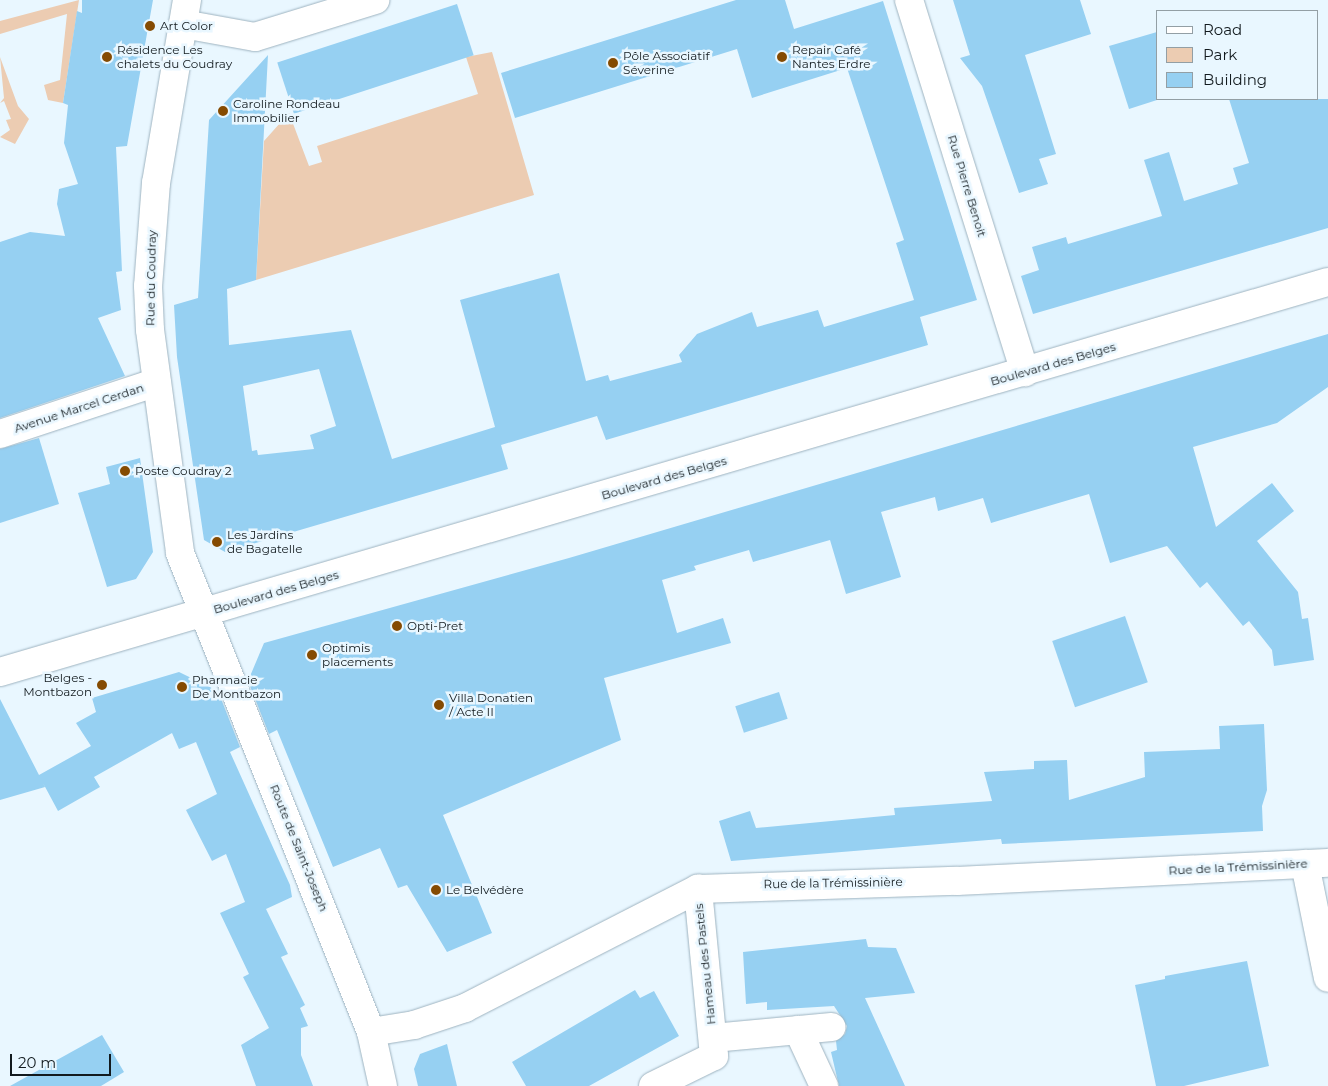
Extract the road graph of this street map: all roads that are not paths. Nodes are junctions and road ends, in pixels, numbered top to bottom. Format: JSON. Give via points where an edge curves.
{"nodes":[{"id":1,"x":375,"y":0,"type":"edge"},
{"id":2,"x":909,"y":0,"type":"edge"},
{"id":3,"x":185,"y":12,"type":"edge"},
{"id":4,"x":1328,"y":282,"type":"edge"},
{"id":5,"x":1025,"y":372,"type":"junction"},
{"id":6,"x":157,"y":382,"type":"junction"},
{"id":7,"x":0,"y":434,"type":"edge"},
{"id":8,"x":203,"y":613,"type":"junction"},
{"id":9,"x":0,"y":672,"type":"edge"},
{"id":10,"x":1316,"y":863,"type":"edge"},
{"id":11,"x":698,"y":889,"type":"junction"},
{"id":12,"x":1328,"y":978,"type":"edge"},
{"id":13,"x":831,"y":1027,"type":"dead end"},
{"id":14,"x":798,"y":1030,"type":"junction"},
{"id":15,"x":371,"y":1032,"type":"junction"},
{"id":16,"x":713,"y":1038,"type":"junction"},
{"id":17,"x":383,"y":1086,"type":"edge"},
{"id":18,"x":654,"y":1086,"type":"edge"},
{"id":19,"x":824,"y":1086,"type":"edge"}],
"edges":[{"from":1,"to":3,"type":"street","via":[[255,36]]},
{"from":2,"to":5,"type":"street","name":"Rue Pierre Benoit"},
{"from":3,"to":6,"type":"street","name":"Rue du Coudray","via":[[150,244],[150,330]]},
{"from":4,"to":5,"type":"street","name":"Boulevard des Belges"},
{"from":5,"to":8,"type":"street","name":"Boulevard des Belges"},
{"from":6,"to":7,"type":"street","name":"Avenue Marcel Cerdan"},
{"from":6,"to":8,"type":"street","name":"Rue du Coudray","via":[[180,553]]},
{"from":8,"to":9,"type":"street","name":"Boulevard des Belges"},
{"from":8,"to":15,"type":"street","name":"Route de Saint-Joseph"},
{"from":10,"to":11,"type":"street","name":"Rue de la Trémissinière","via":[[957,882]]},
{"from":10,"to":12,"type":"street"},
{"from":11,"to":15,"type":"street","name":"Rue de la Trémissinière","via":[[465,1008],[414,1024]]},
{"from":11,"to":16,"type":"street","name":"Hameau des Pastels"},
{"from":13,"to":14,"type":"street","name":"Hameau des Pastels"},
{"from":14,"to":16,"type":"street","name":"Hameau des Pastels"},
{"from":14,"to":19,"type":"street"},
{"from":15,"to":17,"type":"street","name":"Route de Saint-Joseph"},
{"from":16,"to":18,"type":"street","name":"Hameau des Pastels","via":[[714,1056]]}]}
